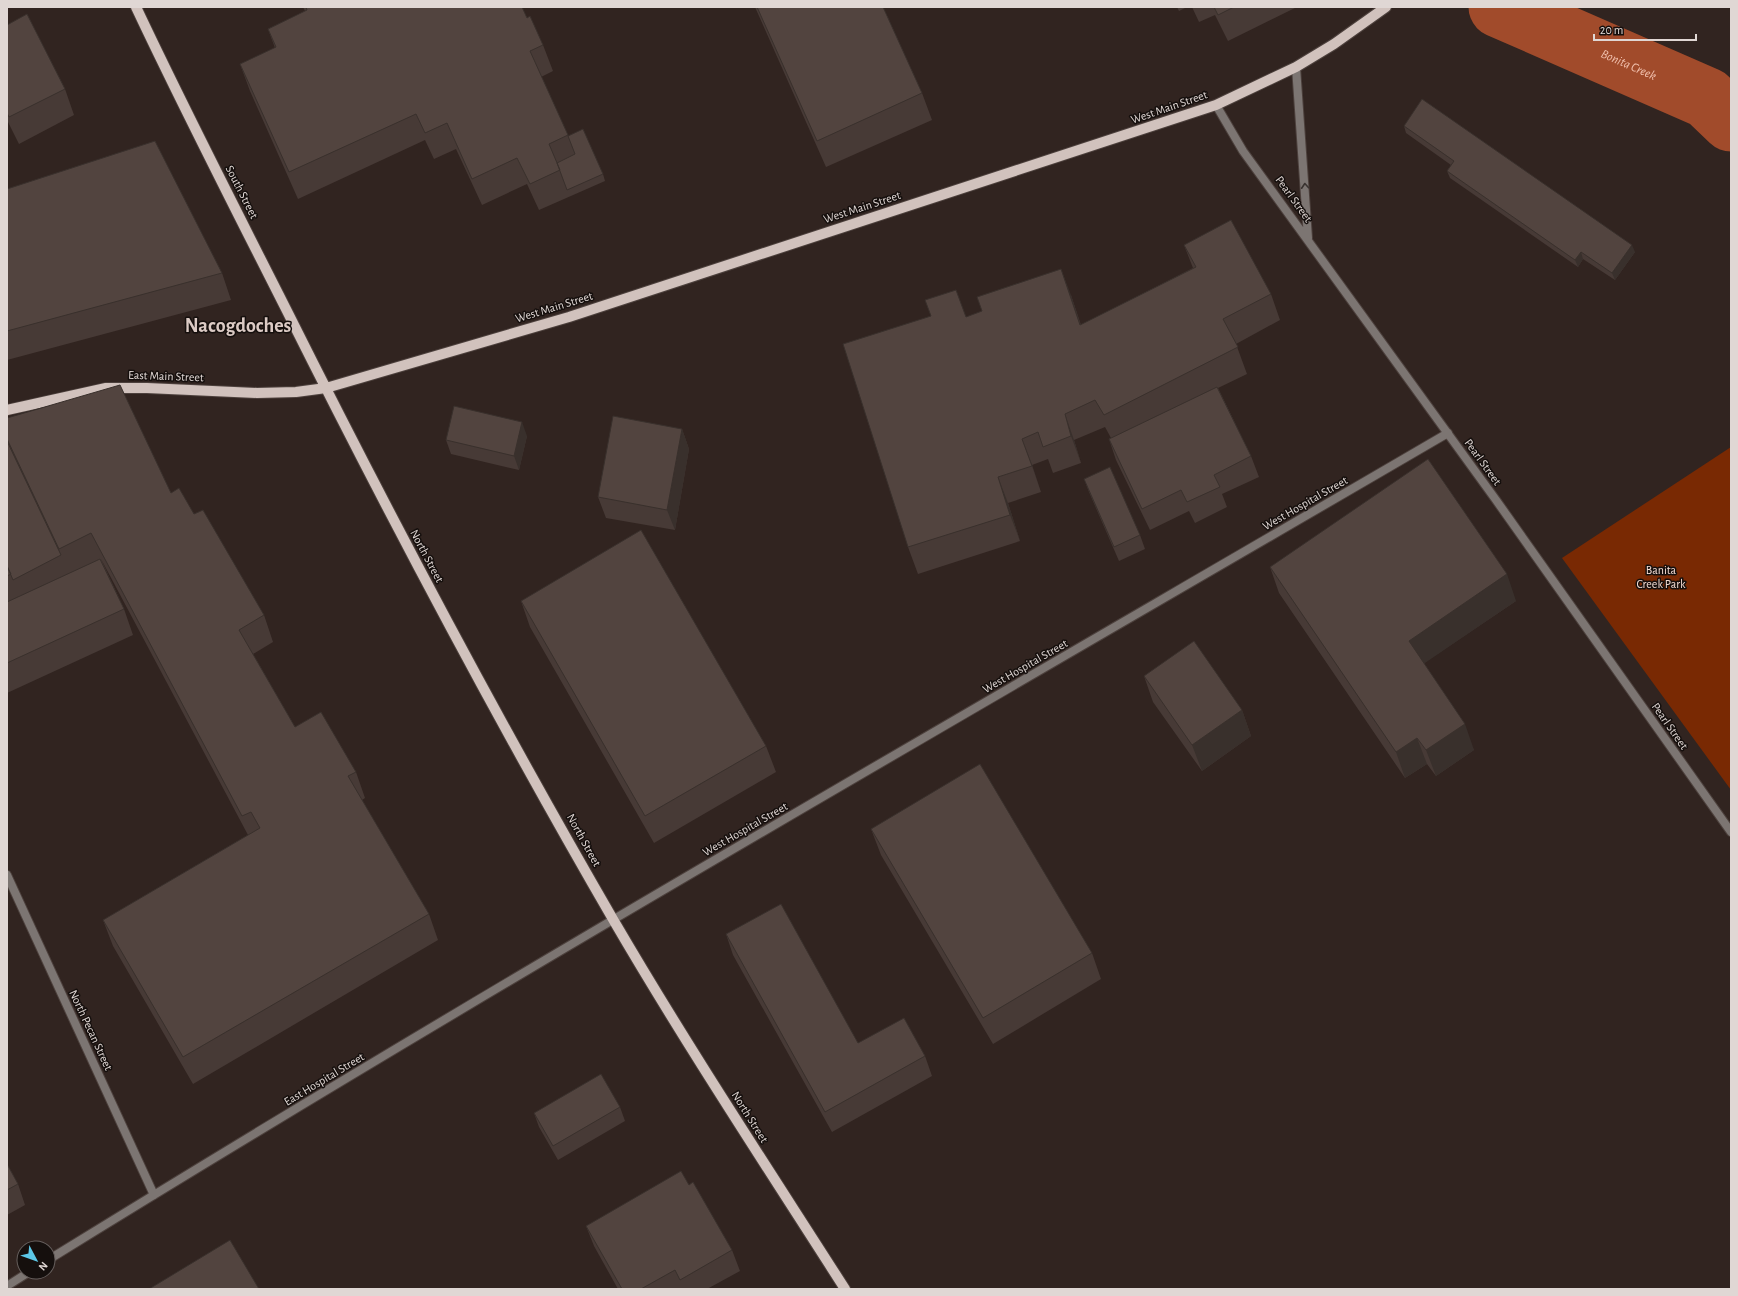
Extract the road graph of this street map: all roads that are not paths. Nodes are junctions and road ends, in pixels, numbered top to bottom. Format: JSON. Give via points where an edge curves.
{"nodes":[{"id":1,"x":136,"y":7,"type":"edge"},
{"id":2,"x":1386,"y":7,"type":"edge"},
{"id":3,"x":1296,"y":67,"type":"junction"},
{"id":4,"x":1216,"y":105,"type":"junction"},
{"id":5,"x":1308,"y":239,"type":"junction"},
{"id":6,"x":326,"y":388,"type":"junction"},
{"id":7,"x":7,"y":410,"type":"edge"},
{"id":8,"x":1448,"y":433,"type":"junction"},
{"id":9,"x":1731,"y":832,"type":"edge"},
{"id":10,"x":7,"y":875,"type":"edge"},
{"id":11,"x":614,"y":920,"type":"junction"},
{"id":12,"x":154,"y":1195,"type":"junction"},
{"id":13,"x":56,"y":1255,"type":"edge"},
{"id":14,"x":16,"y":1280,"type":"edge"},
{"id":15,"x":7,"y":1286,"type":"edge"},
{"id":16,"x":845,"y":1289,"type":"edge"}],
"edges":[{"from":1,"to":6,"type":"main road","name":"South Street"},
{"from":2,"to":3,"type":"main road","name":"West Main Street"},
{"from":3,"to":4,"type":"main road","name":"West Main Street"},
{"from":5,"to":3,"type":"street","one_way":true},
{"from":4,"to":5,"type":"street","name":"Pearl Street","via":[[1243,151]]},
{"from":4,"to":6,"type":"main road","name":"West Main Street","via":[[569,317]]},
{"from":5,"to":8,"type":"street","name":"Pearl Street"},
{"from":6,"to":7,"type":"main road","name":"East Main Street","via":[[257,393],[106,388]]},
{"from":6,"to":11,"type":"main road","name":"North Street","via":[[392,519],[466,656]]},
{"from":8,"to":9,"type":"street","name":"Pearl Street"},
{"from":8,"to":11,"type":"street","name":"West Hospital Street"},
{"from":10,"to":12,"type":"street","name":"North Pecan Street"},
{"from":11,"to":12,"type":"street","name":"East Hospital Street"},
{"from":11,"to":16,"type":"main road","name":"North Street","via":[[681,1031]]},
{"from":12,"to":13,"type":"street","name":"East Hospital Street"},
{"from":14,"to":15,"type":"street"}]}
